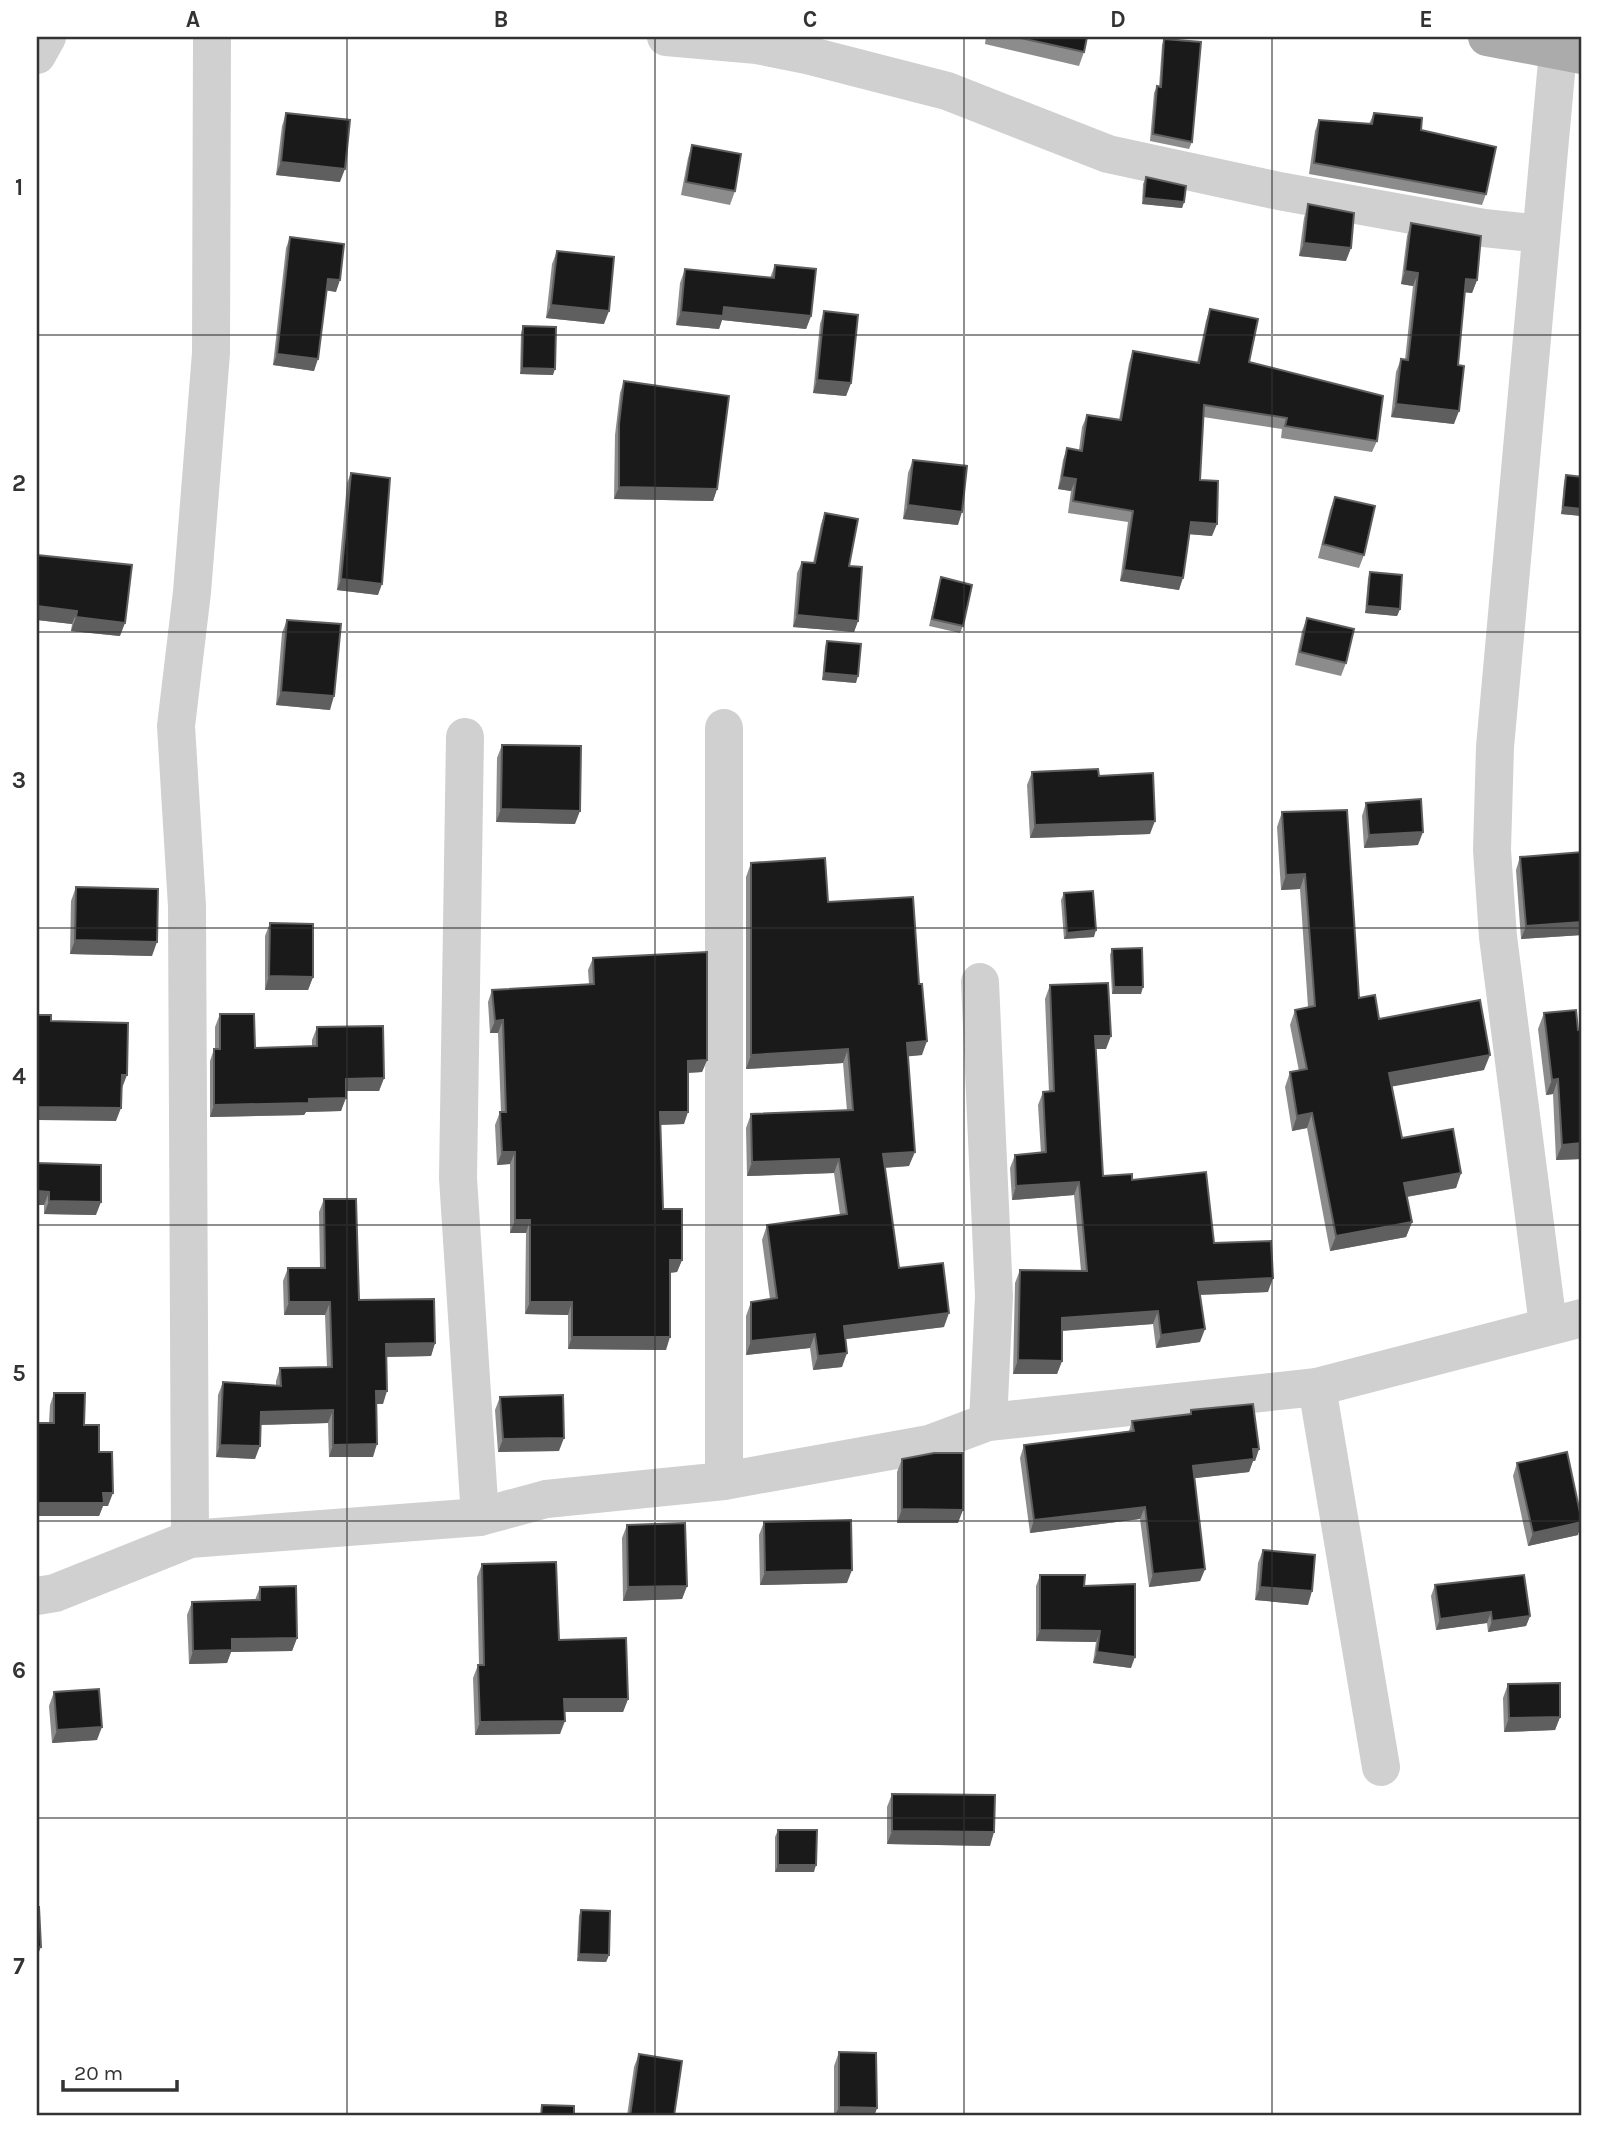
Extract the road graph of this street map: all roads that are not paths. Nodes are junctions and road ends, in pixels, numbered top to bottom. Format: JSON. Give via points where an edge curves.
{"nodes":[{"id":1,"x":47,"y":37,"type":"edge"},
{"id":2,"x":212,"y":37,"type":"edge"},
{"id":3,"x":666,"y":37,"type":"edge"},
{"id":4,"x":1487,"y":37,"type":"edge"},
{"id":5,"x":1570,"y":53,"type":"edge"},
{"id":6,"x":37,"y":55,"type":"edge"},
{"id":7,"x":1541,"y":234,"type":"junction"},
{"id":8,"x":724,"y":728,"type":"dead end"},
{"id":9,"x":466,"y":737,"type":"dead end"},
{"id":10,"x":980,"y":982,"type":"dead end"},
{"id":11,"x":1565,"y":1322,"type":"edge"},
{"id":12,"x":1317,"y":1387,"type":"junction"},
{"id":13,"x":988,"y":1422,"type":"junction"},
{"id":14,"x":724,"y":1480,"type":"junction"},
{"id":15,"x":480,"y":1517,"type":"junction"},
{"id":16,"x":190,"y":1539,"type":"junction"},
{"id":17,"x":37,"y":1596,"type":"edge"},
{"id":18,"x":1381,"y":1767,"type":"dead end"}],
"edges":[{"from":1,"to":6,"type":"street"},
{"from":2,"to":16,"type":"street","via":[[211,353],[176,726],[187,906]]},
{"from":3,"to":7,"type":"street","via":[[794,52],[947,91],[1121,156],[1279,191]]},
{"from":4,"to":5,"type":"main road"},
{"from":5,"to":7,"type":"street"},
{"from":7,"to":11,"type":"street","via":[[1494,747],[1492,850],[1507,1020]]},
{"from":8,"to":14,"type":"street"},
{"from":9,"to":15,"type":"street","via":[[458,1178]]},
{"from":10,"to":13,"type":"street","via":[[994,1296]]},
{"from":11,"to":12,"type":"street"},
{"from":12,"to":13,"type":"street"},
{"from":12,"to":18,"type":"street"},
{"from":13,"to":14,"type":"street","via":[[929,1444]]},
{"from":14,"to":15,"type":"street","via":[[546,1499]]},
{"from":15,"to":16,"type":"street"},
{"from":16,"to":17,"type":"street"}]}
